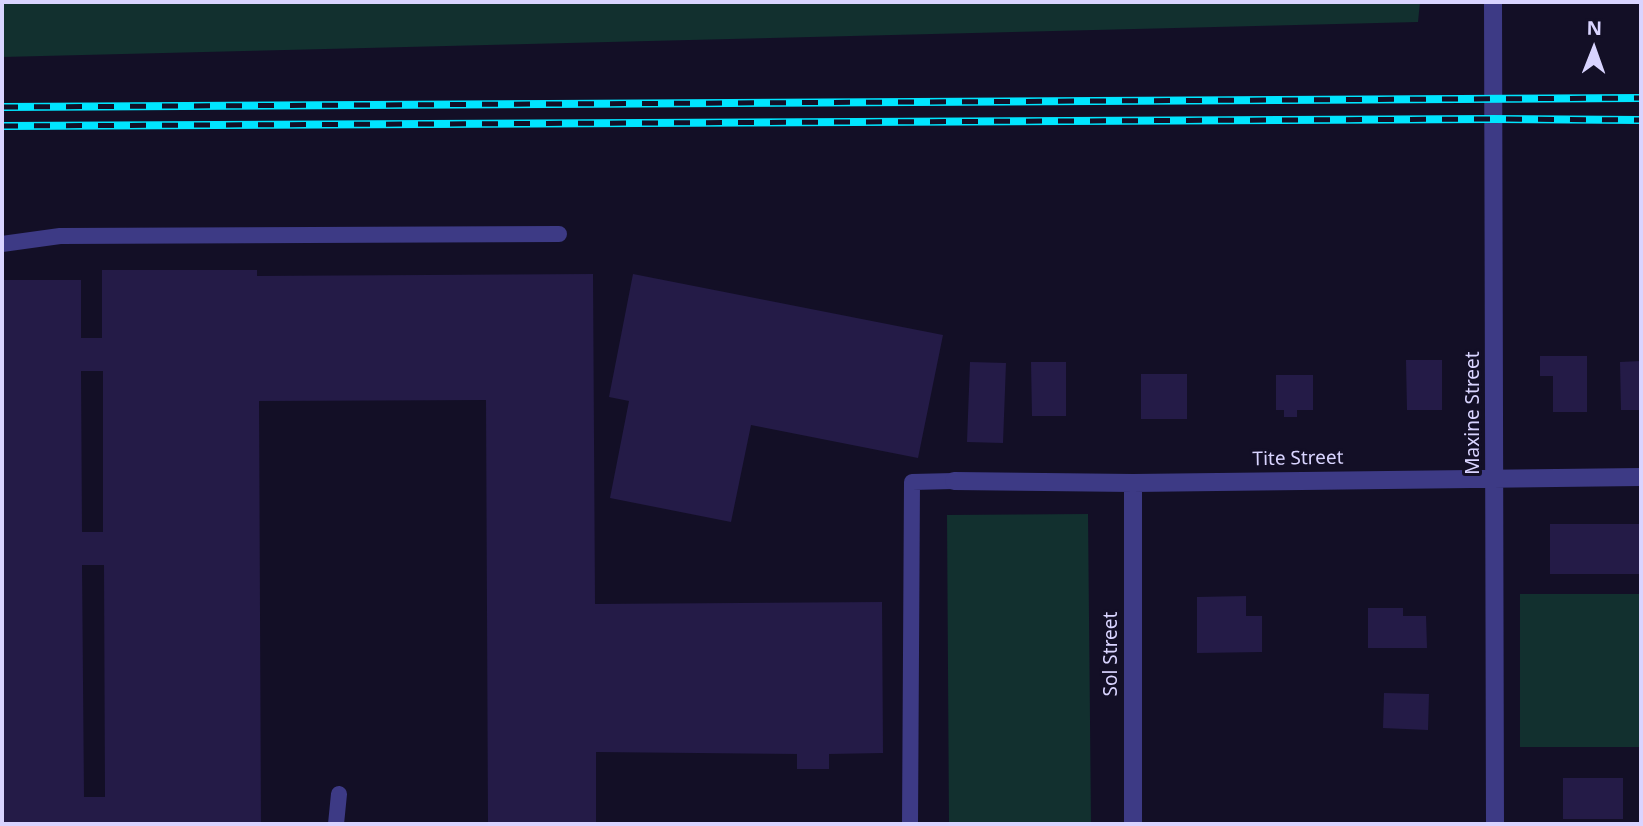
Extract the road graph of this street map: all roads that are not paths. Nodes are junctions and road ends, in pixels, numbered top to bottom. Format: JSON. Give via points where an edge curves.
{"nodes":[{"id":1,"x":1493,"y":2,"type":"edge"},
{"id":2,"x":559,"y":234,"type":"dead end"},
{"id":3,"x":2,"y":244,"type":"edge"},
{"id":4,"x":1495,"y":477,"type":"junction"},
{"id":5,"x":1641,"y":477,"type":"edge"},
{"id":6,"x":954,"y":481,"type":"joint"},
{"id":7,"x":1133,"y":483,"type":"junction"},
{"id":8,"x":339,"y":794,"type":"dead end"},
{"id":9,"x":336,"y":824,"type":"edge"},
{"id":10,"x":910,"y":824,"type":"edge"},
{"id":11,"x":1132,"y":824,"type":"edge"},
{"id":12,"x":1495,"y":824,"type":"edge"}],
"edges":[{"from":1,"to":4,"type":"street","name":"Maxine Street"},
{"from":2,"to":3,"type":"lane","via":[[60,236]]},
{"from":4,"to":5,"type":"street","name":"Tite Street"},
{"from":4,"to":7,"type":"street","name":"Tite Street"},
{"from":4,"to":12,"type":"street","name":"Maxine Street"},
{"from":6,"to":7,"type":"street","name":"Tite Street"},
{"from":6,"to":10,"type":"lane","via":[[912,482]]},
{"from":7,"to":11,"type":"street","name":"Sol Street"},
{"from":8,"to":9,"type":"lane"}]}
